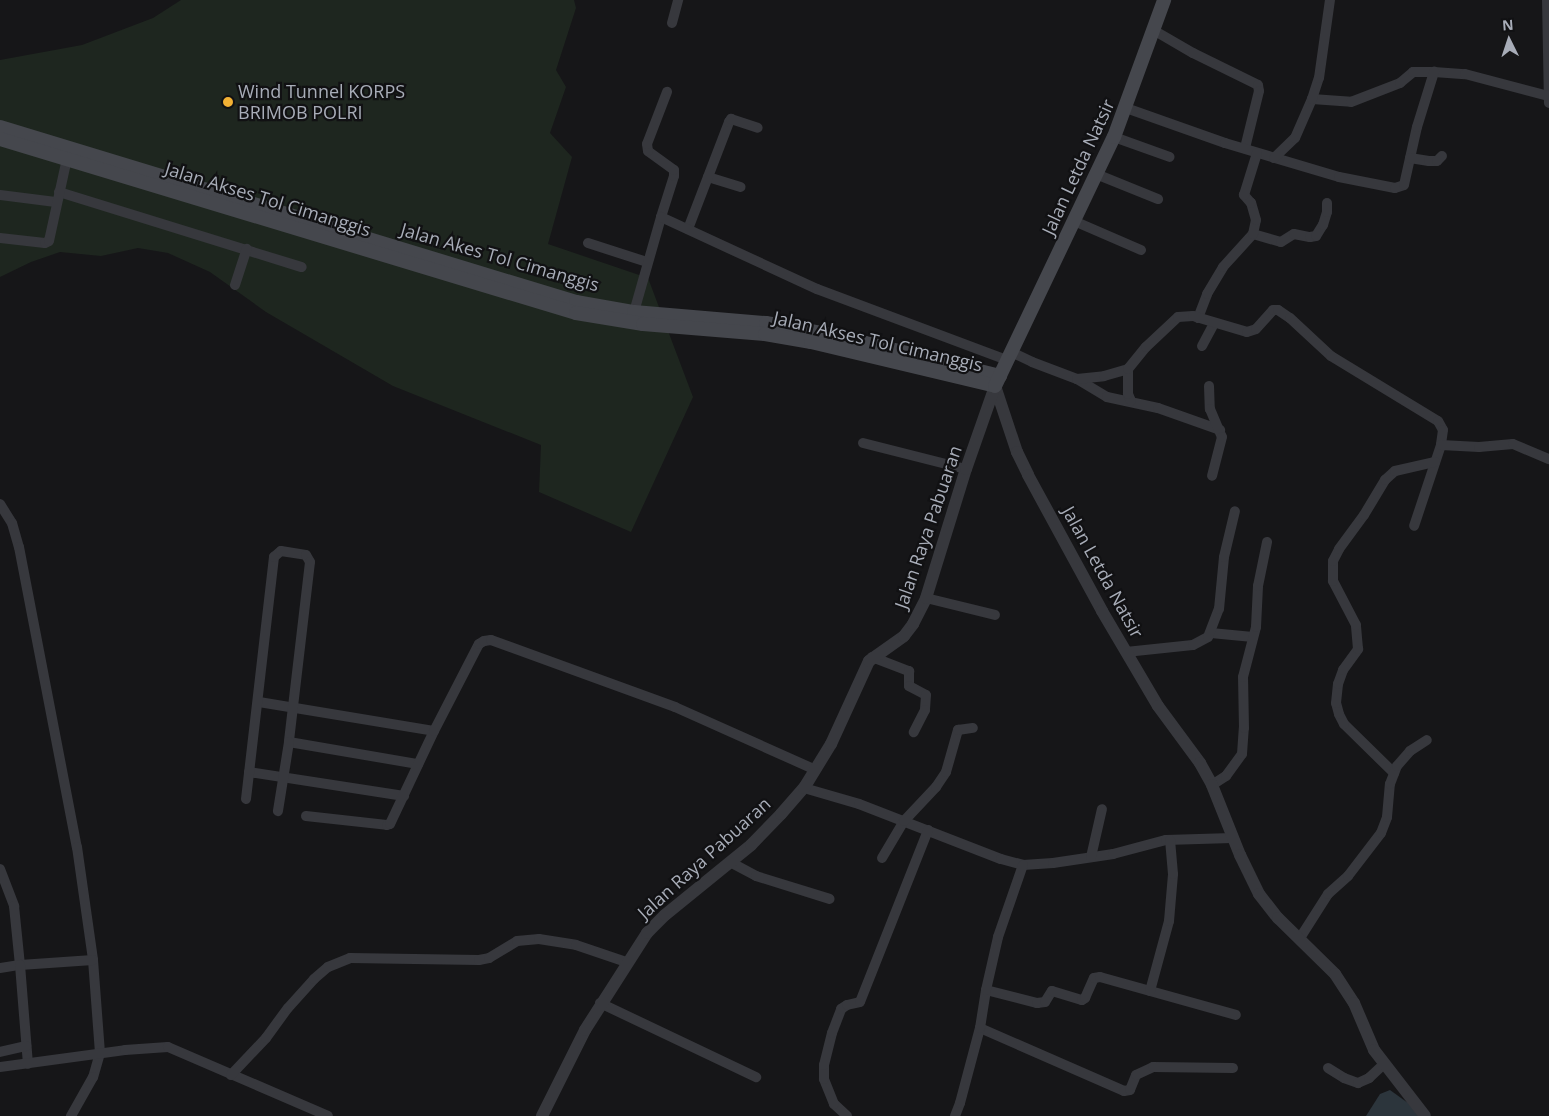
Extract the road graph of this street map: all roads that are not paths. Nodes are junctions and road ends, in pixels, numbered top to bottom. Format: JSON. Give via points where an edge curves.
{"nodes":[{"id":1,"x":678,"y":0,"type":"edge"},
{"id":2,"x":1164,"y":0,"type":"edge"},
{"id":3,"x":1330,"y":0,"type":"edge"},
{"id":4,"x":1547,"y":0,"type":"edge"},
{"id":5,"x":672,"y":23,"type":"dead end"},
{"id":6,"x":1155,"y":31,"type":"junction"},
{"id":7,"x":1434,"y":72,"type":"junction"},
{"id":8,"x":667,"y":92,"type":"dead end"},
{"id":9,"x":1312,"y":99,"type":"junction"},
{"id":10,"x":1549,"y":99,"type":"edge"},
{"id":11,"x":1126,"y":108,"type":"junction"},
{"id":12,"x":0,"y":127,"type":"edge"},
{"id":13,"x":758,"y":128,"type":"dead end"},
{"id":14,"x":1114,"y":137,"type":"junction"},
{"id":15,"x":0,"y":139,"type":"edge"},
{"id":16,"x":1245,"y":148,"type":"junction"},
{"id":17,"x":69,"y":153,"type":"junction"},
{"id":18,"x":1257,"y":153,"type":"junction"},
{"id":19,"x":1442,"y":156,"type":"dead end"},
{"id":20,"x":1170,"y":157,"type":"dead end"},
{"id":21,"x":1274,"y":158,"type":"junction"},
{"id":22,"x":1410,"y":158,"type":"junction"},
{"id":23,"x":1096,"y":174,"type":"junction"},
{"id":24,"x":708,"y":177,"type":"junction"},
{"id":25,"x":741,"y":187,"type":"dead end"},
{"id":26,"x":0,"y":195,"type":"edge"},
{"id":27,"x":57,"y":197,"type":"junction"},
{"id":28,"x":1158,"y":200,"type":"dead end"},
{"id":29,"x":1327,"y":203,"type":"dead end"},
{"id":30,"x":661,"y":217,"type":"junction"},
{"id":31,"x":1074,"y":221,"type":"junction"},
{"id":32,"x":688,"y":230,"type":"junction"},
{"id":33,"x":1253,"y":234,"type":"junction"},
{"id":34,"x":0,"y":238,"type":"edge"},
{"id":35,"x":588,"y":243,"type":"dead end"},
{"id":36,"x":247,"y":249,"type":"junction"},
{"id":37,"x":1140,"y":250,"type":"dead end"},
{"id":38,"x":647,"y":262,"type":"junction"},
{"id":39,"x":302,"y":266,"type":"dead end"},
{"id":40,"x":235,"y":285,"type":"dead end"},
{"id":41,"x":634,"y":312,"type":"junction"},
{"id":42,"x":1198,"y":318,"type":"junction"},
{"id":43,"x":1214,"y":323,"type":"junction"},
{"id":44,"x":1202,"y":346,"type":"dead end"},
{"id":45,"x":1009,"y":356,"type":"junction"},
{"id":46,"x":1128,"y":370,"type":"junction"},
{"id":47,"x":1077,"y":379,"type":"junction"},
{"id":48,"x":998,"y":381,"type":"junction"},
{"id":49,"x":1210,"y":386,"type":"dead end"},
{"id":50,"x":1131,"y":401,"type":"junction"},
{"id":51,"x":1220,"y":430,"type":"junction"},
{"id":52,"x":863,"y":443,"type":"dead end"},
{"id":53,"x":1441,"y":445,"type":"junction"},
{"id":54,"x":1549,"y":458,"type":"edge"},
{"id":55,"x":1435,"y":462,"type":"junction"},
{"id":56,"x":966,"y":469,"type":"junction"},
{"id":57,"x":1212,"y":476,"type":"dead end"},
{"id":58,"x":0,"y":504,"type":"edge"},
{"id":59,"x":1235,"y":511,"type":"dead end"},
{"id":60,"x":1414,"y":526,"type":"dead end"},
{"id":61,"x":1267,"y":542,"type":"dead end"},
{"id":62,"x":926,"y":598,"type":"junction"},
{"id":63,"x":995,"y":615,"type":"dead end"},
{"id":64,"x":1211,"y":633,"type":"junction"},
{"id":65,"x":1253,"y":637,"type":"junction"},
{"id":66,"x":1126,"y":652,"type":"junction"},
{"id":67,"x":872,"y":657,"type":"junction"},
{"id":68,"x":259,"y":702,"type":"junction"},
{"id":69,"x":293,"y":707,"type":"junction"},
{"id":70,"x":973,"y":728,"type":"dead end"},
{"id":71,"x":434,"y":731,"type":"junction"},
{"id":72,"x":914,"y":732,"type":"dead end"},
{"id":73,"x":1427,"y":740,"type":"dead end"},
{"id":74,"x":289,"y":742,"type":"junction"},
{"id":75,"x":418,"y":764,"type":"junction"},
{"id":76,"x":816,"y":770,"type":"junction"},
{"id":77,"x":249,"y":772,"type":"junction"},
{"id":78,"x":1394,"y":773,"type":"junction"},
{"id":79,"x":283,"y":777,"type":"junction"},
{"id":80,"x":1212,"y":785,"type":"junction"},
{"id":81,"x":804,"y":788,"type":"junction"},
{"id":82,"x":404,"y":796,"type":"junction"},
{"id":83,"x":246,"y":799,"type":"dead end"},
{"id":84,"x":1102,"y":810,"type":"dead end"},
{"id":85,"x":278,"y":811,"type":"dead end"},
{"id":86,"x":306,"y":816,"type":"dead end"},
{"id":87,"x":904,"y":821,"type":"junction"},
{"id":88,"x":928,"y":830,"type":"junction"},
{"id":89,"x":1232,"y":838,"type":"junction"},
{"id":90,"x":1170,"y":840,"type":"junction"},
{"id":91,"x":1091,"y":857,"type":"junction"},
{"id":92,"x":882,"y":858,"type":"dead end"},
{"id":93,"x":730,"y":862,"type":"junction"},
{"id":94,"x":1023,"y":865,"type":"junction"},
{"id":95,"x":0,"y":869,"type":"edge"},
{"id":96,"x":830,"y":899,"type":"dead end"},
{"id":97,"x":1300,"y":938,"type":"junction"},
{"id":98,"x":93,"y":960,"type":"junction"},
{"id":99,"x":626,"y":962,"type":"junction"},
{"id":100,"x":20,"y":965,"type":"junction"},
{"id":101,"x":0,"y":968,"type":"edge"},
{"id":102,"x":986,"y":990,"type":"junction"},
{"id":103,"x":1150,"y":991,"type":"junction"},
{"id":104,"x":600,"y":1003,"type":"junction"},
{"id":105,"x":1236,"y":1015,"type":"dead end"},
{"id":106,"x":980,"y":1028,"type":"junction"},
{"id":107,"x":26,"y":1046,"type":"junction"},
{"id":108,"x":0,"y":1052,"type":"edge"},
{"id":109,"x":100,"y":1053,"type":"junction"},
{"id":110,"x":28,"y":1064,"type":"junction"},
{"id":111,"x":1384,"y":1064,"type":"junction"},
{"id":112,"x":0,"y":1067,"type":"edge"},
{"id":113,"x":1233,"y":1068,"type":"dead end"},
{"id":114,"x":1328,"y":1068,"type":"dead end"},
{"id":115,"x":231,"y":1075,"type":"junction"},
{"id":116,"x":756,"y":1077,"type":"dead end"},
{"id":117,"x":71,"y":1116,"type":"edge"},
{"id":118,"x":328,"y":1116,"type":"edge"},
{"id":119,"x":542,"y":1116,"type":"edge"},
{"id":120,"x":847,"y":1116,"type":"edge"},
{"id":121,"x":955,"y":1116,"type":"edge"},
{"id":122,"x":1425,"y":1116,"type":"edge"}],
"edges":[{"from":1,"to":5,"type":"street"},
{"from":2,"to":6,"type":"main road","name":"Jalan Letda Natsir"},
{"from":3,"to":9,"type":"street","via":[[1319,78]]},
{"from":4,"to":10,"type":"street"},
{"from":6,"to":11,"type":"main road","name":"Jalan Letda Natsir"},
{"from":6,"to":16,"type":"street","via":[[1258,85]]},
{"from":7,"to":9,"type":"street","via":[[1413,72],[1400,83],[1351,102]]},
{"from":7,"to":10,"type":"street","via":[[1465,74]]},
{"from":7,"to":22,"type":"street"},
{"from":8,"to":30,"type":"street","via":[[647,144],[648,151],[674,170]]},
{"from":9,"to":21,"type":"street","via":[[1295,138]]},
{"from":11,"to":14,"type":"main road","name":"Jalan Letda Natsir"},
{"from":11,"to":16,"type":"street"},
{"from":12,"to":17,"type":"main road","name":"Jalan Akes Tol Cimanggis"},
{"from":13,"to":24,"type":"street","via":[[731,119]]},
{"from":14,"to":20,"type":"street"},
{"from":14,"to":23,"type":"main road","name":"Jalan Letda Natsir"},
{"from":15,"to":17,"type":"main road","name":"Jalan Akses Tol Cimanggis"},
{"from":16,"to":18,"type":"street"},
{"from":17,"to":27,"type":"street"},
{"from":17,"to":41,"type":"main road","name":"Jalan Akes Tol Cimanggis","via":[[576,302]]},
{"from":17,"to":48,"type":"main road","name":"Jalan Akses Tol Cimanggis","via":[[576,313],[643,324],[765,334]]},
{"from":18,"to":21,"type":"street"},
{"from":18,"to":33,"type":"street","via":[[1244,195],[1251,203],[1256,220]]},
{"from":19,"to":22,"type":"street","via":[[1437,161]]},
{"from":21,"to":22,"type":"street","via":[[1339,177],[1395,188],[1404,185]]},
{"from":23,"to":28,"type":"street"},
{"from":23,"to":31,"type":"main road","name":"Jalan Letda Natsir"},
{"from":24,"to":25,"type":"street"},
{"from":24,"to":32,"type":"street"},
{"from":26,"to":27,"type":"street"},
{"from":27,"to":34,"type":"street","via":[[49,241]]},
{"from":27,"to":36,"type":"street"},
{"from":29,"to":33,"type":"street","via":[[1323,225],[1316,236],[1310,238],[1294,234],[1280,242]]},
{"from":30,"to":32,"type":"street"},
{"from":30,"to":38,"type":"street"},
{"from":31,"to":37,"type":"street"},
{"from":31,"to":45,"type":"main road","name":"Jalan Letda Natsir"},
{"from":32,"to":45,"type":"street","via":[[817,289]]},
{"from":33,"to":42,"type":"street","via":[[1223,267]]},
{"from":35,"to":38,"type":"street"},
{"from":36,"to":39,"type":"street"},
{"from":36,"to":40,"type":"street"},
{"from":38,"to":41,"type":"street"},
{"from":41,"to":48,"type":"main road","name":"Jalan Akes Tol Cimanggis","via":[[766,323],[829,334]]},
{"from":42,"to":43,"type":"street"},
{"from":42,"to":46,"type":"street","via":[[1178,318],[1146,347]]},
{"from":43,"to":44,"type":"street"},
{"from":43,"to":53,"type":"street","via":[[1247,332],[1256,328],[1273,310],[1284,313],[1331,356],[1438,422],[1443,430]]},
{"from":45,"to":47,"type":"street"},
{"from":45,"to":48,"type":"main road","name":"Jalan Letda Natsir"},
{"from":46,"to":47,"type":"street"},
{"from":46,"to":50,"type":"street"},
{"from":47,"to":50,"type":"street","via":[[1107,397]]},
{"from":48,"to":56,"type":"street","name":"Jalan Raya Pabuaran"},
{"from":48,"to":66,"type":"street","name":"Jalan Letda Natsir","via":[[1017,452]]},
{"from":49,"to":51,"type":"street","via":[[1210,409]]},
{"from":50,"to":51,"type":"street"},
{"from":51,"to":57,"type":"street","via":[[1220,448]]},
{"from":52,"to":56,"type":"street"},
{"from":53,"to":54,"type":"street","via":[[1479,447],[1513,444]]},
{"from":53,"to":55,"type":"street"},
{"from":55,"to":60,"type":"street"},
{"from":55,"to":78,"type":"street","via":[[1395,471],[1385,480],[1339,548],[1334,561],[1333,581],[1356,626],[1358,649],[1338,684],[1336,703],[1339,714],[1344,724]]},
{"from":56,"to":62,"type":"street","name":"Jalan Raya Pabuaran"},
{"from":58,"to":98,"type":"street","via":[[12,523],[19,547],[77,847]]},
{"from":59,"to":64,"type":"street"},
{"from":61,"to":65,"type":"street","via":[[1260,572]]},
{"from":62,"to":63,"type":"street"},
{"from":62,"to":67,"type":"street","name":"Jalan Raya Pabuaran","via":[[904,636]]},
{"from":64,"to":65,"type":"street"},
{"from":64,"to":66,"type":"street","via":[[1194,645]]},
{"from":65,"to":80,"type":"street","via":[[1243,678],[1242,754],[1226,776]]},
{"from":66,"to":80,"type":"street","name":"Jalan Letda Natsir"},
{"from":67,"to":72,"type":"street","via":[[909,671],[909,686],[926,695],[925,710]]},
{"from":67,"to":76,"type":"street","name":"Jalan Raya Pabuaran"},
{"from":68,"to":69,"type":"street"},
{"from":68,"to":69,"type":"street","via":[[274,557],[281,551],[306,555],[310,562]]},
{"from":68,"to":77,"type":"street"},
{"from":69,"to":71,"type":"street"},
{"from":69,"to":74,"type":"street"},
{"from":70,"to":87,"type":"street","via":[[958,730],[946,772]]},
{"from":71,"to":75,"type":"street"},
{"from":71,"to":76,"type":"street","via":[[479,644],[491,640],[675,707]]},
{"from":73,"to":78,"type":"street","via":[[1404,758]]},
{"from":74,"to":75,"type":"street"},
{"from":74,"to":79,"type":"street"},
{"from":75,"to":82,"type":"street"},
{"from":76,"to":81,"type":"street","name":"Jalan Raya Pabuaran"},
{"from":77,"to":79,"type":"street"},
{"from":77,"to":83,"type":"street"},
{"from":78,"to":97,"type":"street","via":[[1381,833],[1348,876],[1328,894]]},
{"from":79,"to":82,"type":"street"},
{"from":79,"to":85,"type":"street"},
{"from":80,"to":89,"type":"street","name":"Jalan Letda Natsir"},
{"from":81,"to":87,"type":"street"},
{"from":81,"to":93,"type":"street","name":"Jalan Raya Pabuaran","via":[[768,828]]},
{"from":82,"to":86,"type":"street","via":[[387,825]]},
{"from":84,"to":91,"type":"street"},
{"from":87,"to":88,"type":"street"},
{"from":87,"to":92,"type":"street"},
{"from":88,"to":94,"type":"street"},
{"from":88,"to":120,"type":"street","via":[[860,1002],[841,1009],[832,1033],[824,1079],[834,1104]]},
{"from":89,"to":90,"type":"street"},
{"from":89,"to":97,"type":"street","name":"Jalan Letda Natsir","via":[[1267,906]]},
{"from":90,"to":91,"type":"street"},
{"from":90,"to":103,"type":"street","via":[[1173,874],[1169,921]]},
{"from":91,"to":94,"type":"street"},
{"from":93,"to":96,"type":"street","via":[[756,876]]},
{"from":93,"to":99,"type":"street","name":"Jalan Raya Pabuaran","via":[[654,924]]},
{"from":94,"to":102,"type":"street","via":[[998,937]]},
{"from":95,"to":100,"type":"street","via":[[14,906]]},
{"from":97,"to":111,"type":"street","name":"Jalan Letda Natsir","via":[[1326,963],[1347,991],[1370,1042]]},
{"from":98,"to":100,"type":"street"},
{"from":98,"to":109,"type":"street"},
{"from":99,"to":104,"type":"street","name":"Jalan Raya Pabuaran"},
{"from":99,"to":115,"type":"street","via":[[576,945],[539,939],[517,941],[489,958],[479,960],[350,958],[328,967],[314,979]]},
{"from":100,"to":101,"type":"street"},
{"from":100,"to":107,"type":"street"},
{"from":102,"to":103,"type":"street","via":[[1037,1003],[1045,1002],[1052,991],[1082,1000],[1086,998],[1091,981],[1100,976]]},
{"from":102,"to":106,"type":"street"},
{"from":103,"to":105,"type":"street"},
{"from":104,"to":116,"type":"street"},
{"from":104,"to":119,"type":"street","name":"Jalan Raya Pabuaran"},
{"from":106,"to":113,"type":"street","via":[[1124,1091],[1130,1090],[1136,1075],[1153,1067]]},
{"from":106,"to":121,"type":"street"},
{"from":107,"to":108,"type":"street"},
{"from":107,"to":110,"type":"street"},
{"from":109,"to":110,"type":"street"},
{"from":109,"to":115,"type":"street","via":[[168,1047]]},
{"from":109,"to":117,"type":"street","via":[[93,1077]]},
{"from":110,"to":112,"type":"street"},
{"from":111,"to":114,"type":"street","via":[[1358,1083]]},
{"from":111,"to":122,"type":"street","name":"Jalan Letda Natsir"},
{"from":115,"to":118,"type":"street"}]}
